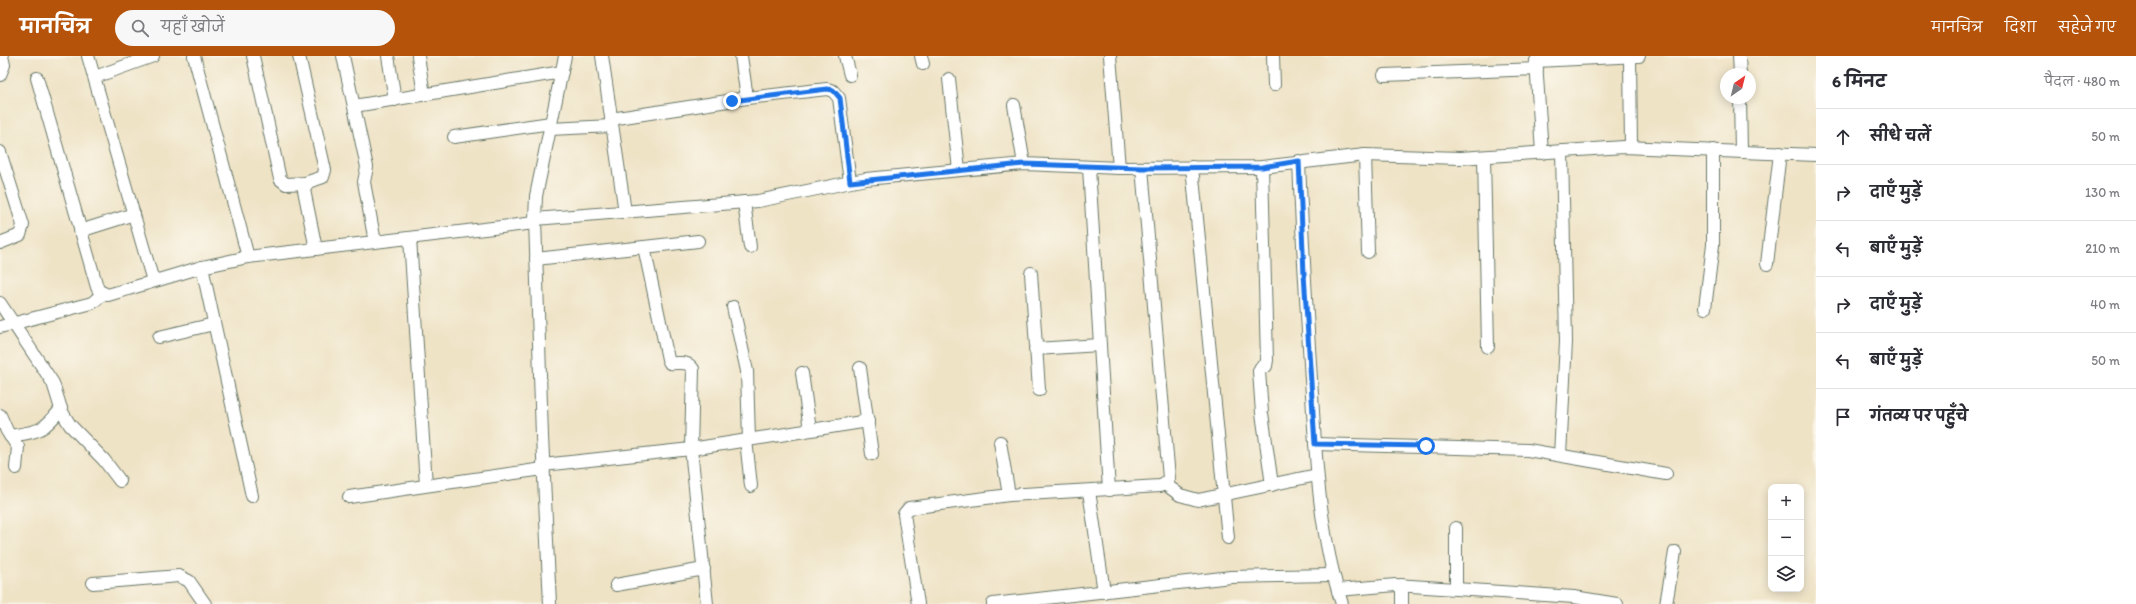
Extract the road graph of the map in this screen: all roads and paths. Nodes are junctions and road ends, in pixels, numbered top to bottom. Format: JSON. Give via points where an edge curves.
{"nodes":[{"id":1,"x":2,"y":56,"type":"edge"},
{"id":2,"x":88,"y":56,"type":"edge"},
{"id":3,"x":153,"y":56,"type":"edge"},
{"id":4,"x":194,"y":56,"type":"edge"},
{"id":5,"x":253,"y":56,"type":"edge"},
{"id":6,"x":299,"y":56,"type":"edge"},
{"id":7,"x":343,"y":56,"type":"edge"},
{"id":8,"x":388,"y":56,"type":"edge"},
{"id":9,"x":418,"y":56,"type":"edge"},
{"id":10,"x":566,"y":56,"type":"edge"},
{"id":11,"x":602,"y":56,"type":"edge"},
{"id":12,"x":741,"y":56,"type":"edge"},
{"id":13,"x":845,"y":56,"type":"edge"},
{"id":14,"x":1110,"y":56,"type":"edge"},
{"id":15,"x":1273,"y":56,"type":"edge"},
{"id":16,"x":1635,"y":56,"type":"edge"},
{"id":17,"x":1739,"y":56,"type":"edge"},
{"id":18,"x":1536,"y":62,"type":"edge"},
{"id":19,"x":1740,"y":68,"type":"edge"},
{"id":20,"x":562,"y":72,"type":"junction"},
{"id":21,"x":0,"y":75,"type":"edge"},
{"id":22,"x":850,"y":75,"type":"dead end"},
{"id":23,"x":1384,"y":75,"type":"dead end"},
{"id":24,"x":95,"y":77,"type":"junction"},
{"id":25,"x":37,"y":78,"type":"dead end"},
{"id":26,"x":949,"y":80,"type":"dead end"},
{"id":27,"x":1274,"y":85,"type":"dead end"},
{"id":28,"x":424,"y":95,"type":"junction"},
{"id":29,"x":747,"y":98,"type":"junction"},
{"id":30,"x":395,"y":100,"type":"junction"},
{"id":31,"x":1740,"y":104,"type":"edge"},
{"id":32,"x":1014,"y":105,"type":"dead end"},
{"id":33,"x":354,"y":106,"type":"junction"},
{"id":34,"x":612,"y":123,"type":"junction"},
{"id":35,"x":551,"y":126,"type":"junction"},
{"id":36,"x":454,"y":137,"type":"dead end"},
{"id":37,"x":1631,"y":148,"type":"junction"},
{"id":38,"x":1713,"y":150,"type":"junction"},
{"id":39,"x":1562,"y":151,"type":"junction"},
{"id":40,"x":1742,"y":151,"type":"junction"},
{"id":41,"x":0,"y":152,"type":"edge"},
{"id":42,"x":1542,"y":153,"type":"junction"},
{"id":43,"x":1780,"y":153,"type":"junction"},
{"id":44,"x":1365,"y":155,"type":"junction"},
{"id":45,"x":1816,"y":155,"type":"edge"},
{"id":46,"x":1484,"y":156,"type":"junction"},
{"id":47,"x":1299,"y":161,"type":"junction"},
{"id":48,"x":1024,"y":164,"type":"junction"},
{"id":49,"x":1192,"y":167,"type":"junction"},
{"id":50,"x":1262,"y":167,"type":"junction"},
{"id":51,"x":1089,"y":168,"type":"junction"},
{"id":52,"x":1119,"y":168,"type":"junction"},
{"id":53,"x":1142,"y":168,"type":"junction"},
{"id":54,"x":959,"y":170,"type":"junction"},
{"id":55,"x":850,"y":182,"type":"junction"},
{"id":56,"x":307,"y":183,"type":"junction"},
{"id":57,"x":744,"y":202,"type":"junction"},
{"id":58,"x":625,"y":212,"type":"junction"},
{"id":59,"x":134,"y":214,"type":"junction"},
{"id":60,"x":535,"y":221,"type":"junction"},
{"id":61,"x":80,"y":231,"type":"junction"},
{"id":62,"x":410,"y":238,"type":"junction"},
{"id":63,"x":698,"y":241,"type":"dead end"},
{"id":64,"x":375,"y":242,"type":"junction"},
{"id":65,"x":0,"y":243,"type":"edge"},
{"id":66,"x":644,"y":247,"type":"junction"},
{"id":67,"x":750,"y":247,"type":"dead end"},
{"id":68,"x":316,"y":249,"type":"junction"},
{"id":69,"x":1368,"y":252,"type":"dead end"},
{"id":70,"x":248,"y":257,"type":"junction"},
{"id":71,"x":536,"y":259,"type":"junction"},
{"id":72,"x":1767,"y":264,"type":"dead end"},
{"id":73,"x":202,"y":267,"type":"junction"},
{"id":74,"x":1032,"y":273,"type":"dead end"},
{"id":75,"x":153,"y":281,"type":"junction"},
{"id":76,"x":103,"y":294,"type":"junction"},
{"id":77,"x":0,"y":303,"type":"edge"},
{"id":78,"x":733,"y":307,"type":"dead end"},
{"id":79,"x":1705,"y":308,"type":"dead end"},
{"id":80,"x":13,"y":324,"type":"junction"},
{"id":81,"x":214,"y":324,"type":"junction"},
{"id":82,"x":0,"y":327,"type":"edge"},
{"id":83,"x":159,"y":337,"type":"dead end"},
{"id":84,"x":1100,"y":345,"type":"junction"},
{"id":85,"x":1488,"y":347,"type":"dead end"},
{"id":86,"x":1035,"y":349,"type":"junction"},
{"id":87,"x":860,"y":368,"type":"dead end"},
{"id":88,"x":802,"y":373,"type":"dead end"},
{"id":89,"x":1039,"y":390,"type":"dead end"},
{"id":90,"x":61,"y":409,"type":"junction"},
{"id":91,"x":0,"y":415,"type":"edge"},
{"id":92,"x":868,"y":421,"type":"junction"},
{"id":93,"x":810,"y":430,"type":"junction"},
{"id":94,"x":10,"y":436,"type":"junction"},
{"id":95,"x":748,"y":440,"type":"junction"},
{"id":96,"x":1000,"y":442,"type":"dead end"},
{"id":97,"x":1315,"y":444,"type":"junction"},
{"id":98,"x":691,"y":449,"type":"junction"},
{"id":99,"x":872,"y":454,"type":"dead end"},
{"id":100,"x":1560,"y":455,"type":"junction"},
{"id":101,"x":543,"y":467,"type":"junction"},
{"id":102,"x":16,"y":468,"type":"dead end"},
{"id":103,"x":1666,"y":474,"type":"dead end"},
{"id":104,"x":1317,"y":475,"type":"junction"},
{"id":105,"x":120,"y":481,"type":"dead end"},
{"id":106,"x":1165,"y":484,"type":"junction"},
{"id":107,"x":426,"y":485,"type":"junction"},
{"id":108,"x":1272,"y":485,"type":"junction"},
{"id":109,"x":751,"y":486,"type":"dead end"},
{"id":110,"x":1109,"y":490,"type":"junction"},
{"id":111,"x":1089,"y":491,"type":"junction"},
{"id":112,"x":1009,"y":495,"type":"junction"},
{"id":113,"x":252,"y":496,"type":"dead end"},
{"id":114,"x":1223,"y":496,"type":"junction"},
{"id":115,"x":349,"y":497,"type":"dead end"},
{"id":116,"x":1456,"y":528,"type":"dead end"},
{"id":117,"x":1228,"y":538,"type":"dead end"},
{"id":118,"x":1675,"y":552,"type":"dead end"},
{"id":119,"x":704,"y":569,"type":"junction"},
{"id":120,"x":1333,"y":575,"type":"junction"},
{"id":121,"x":93,"y":583,"type":"dead end"},
{"id":122,"x":616,"y":585,"type":"dead end"},
{"id":123,"x":1402,"y":585,"type":"junction"},
{"id":124,"x":1456,"y":589,"type":"junction"},
{"id":125,"x":1338,"y":590,"type":"junction"},
{"id":126,"x":1106,"y":592,"type":"junction"},
{"id":127,"x":204,"y":604,"type":"edge"},
{"id":128,"x":550,"y":604,"type":"edge"},
{"id":129,"x":707,"y":604,"type":"edge"},
{"id":130,"x":918,"y":604,"type":"edge"},
{"id":131,"x":993,"y":604,"type":"edge"},
{"id":132,"x":1109,"y":604,"type":"edge"},
{"id":133,"x":1342,"y":604,"type":"edge"},
{"id":134,"x":1402,"y":604,"type":"edge"},
{"id":135,"x":1617,"y":604,"type":"edge"},
{"id":136,"x":1666,"y":604,"type":"edge"}],
"edges":[{"from":1,"to":21,"type":"street","via":[[4,65]]},
{"from":2,"to":24,"type":"street"},
{"from":3,"to":24,"type":"street"},
{"from":4,"to":70,"type":"street"},
{"from":5,"to":56,"type":"street","via":[[280,178],[286,184]]},
{"from":6,"to":56,"type":"street","via":[[325,170],[323,177]]},
{"from":7,"to":33,"type":"street"},
{"from":8,"to":30,"type":"street"},
{"from":9,"to":28,"type":"street"},
{"from":10,"to":20,"type":"street"},
{"from":11,"to":34,"type":"street"},
{"from":12,"to":29,"type":"street"},
{"from":13,"to":22,"type":"street"},
{"from":14,"to":52,"type":"street"},
{"from":15,"to":27,"type":"street"},
{"from":16,"to":18,"type":"street"},
{"from":16,"to":37,"type":"street"},
{"from":17,"to":19,"type":"street"},
{"from":18,"to":23,"type":"street"},
{"from":18,"to":42,"type":"street"},
{"from":20,"to":28,"type":"street"},
{"from":20,"to":35,"type":"street"},
{"from":24,"to":59,"type":"street"},
{"from":25,"to":61,"type":"street"},
{"from":26,"to":54,"type":"street"},
{"from":28,"to":30,"type":"street"},
{"from":29,"to":34,"type":"street"},
{"from":29,"to":55,"type":"street","via":[[827,89],[837,93],[840,98]]},
{"from":30,"to":33,"type":"street"},
{"from":31,"to":40,"type":"street"},
{"from":32,"to":48,"type":"street"},
{"from":33,"to":64,"type":"street","via":[[367,167],[364,182]]},
{"from":34,"to":35,"type":"street"},
{"from":34,"to":58,"type":"street"},
{"from":35,"to":36,"type":"street"},
{"from":35,"to":60,"type":"street","via":[[536,196]]},
{"from":37,"to":38,"type":"street"},
{"from":37,"to":39,"type":"street"},
{"from":38,"to":40,"type":"street"},
{"from":38,"to":79,"type":"street","via":[[1712,244]]},
{"from":39,"to":42,"type":"street"},
{"from":39,"to":100,"type":"street","via":[[1566,342]]},
{"from":40,"to":43,"type":"street"},
{"from":41,"to":65,"type":"street","via":[[23,225],[20,235]]},
{"from":42,"to":46,"type":"street"},
{"from":43,"to":45,"type":"street"},
{"from":43,"to":72,"type":"street"},
{"from":44,"to":46,"type":"street","via":[[1460,158]]},
{"from":44,"to":47,"type":"street"},
{"from":44,"to":69,"type":"street"},
{"from":46,"to":85,"type":"street"},
{"from":47,"to":50,"type":"street"},
{"from":47,"to":97,"type":"street"},
{"from":48,"to":51,"type":"street"},
{"from":48,"to":54,"type":"street"},
{"from":49,"to":50,"type":"street"},
{"from":49,"to":53,"type":"street"},
{"from":49,"to":114,"type":"street"},
{"from":50,"to":108,"type":"street","via":[[1267,360],[1266,366],[1261,367],[1259,371]]},
{"from":51,"to":52,"type":"street"},
{"from":51,"to":84,"type":"street"},
{"from":52,"to":53,"type":"street"},
{"from":53,"to":106,"type":"street","via":[[1169,472]]},
{"from":54,"to":55,"type":"street"},
{"from":55,"to":57,"type":"street"},
{"from":56,"to":68,"type":"street","via":[[304,190]]},
{"from":57,"to":58,"type":"street"},
{"from":57,"to":67,"type":"street"},
{"from":58,"to":60,"type":"street"},
{"from":59,"to":61,"type":"street"},
{"from":59,"to":75,"type":"street"},
{"from":60,"to":62,"type":"street"},
{"from":60,"to":71,"type":"street"},
{"from":61,"to":76,"type":"street","via":[[97,287]]},
{"from":62,"to":64,"type":"street"},
{"from":62,"to":107,"type":"street"},
{"from":63,"to":66,"type":"street"},
{"from":64,"to":68,"type":"street"},
{"from":66,"to":71,"type":"street"},
{"from":66,"to":98,"type":"street","via":[[668,359],[670,363],[685,362],[693,369]]},
{"from":68,"to":70,"type":"street"},
{"from":70,"to":73,"type":"street"},
{"from":71,"to":101,"type":"street"},
{"from":73,"to":75,"type":"street"},
{"from":73,"to":81,"type":"street"},
{"from":74,"to":86,"type":"street"},
{"from":75,"to":76,"type":"street","via":[[108,295]]},
{"from":76,"to":80,"type":"street","via":[[92,303]]},
{"from":77,"to":80,"type":"street"},
{"from":78,"to":95,"type":"street","via":[[747,371]]},
{"from":80,"to":82,"type":"street"},
{"from":80,"to":90,"type":"street","via":[[53,383]]},
{"from":81,"to":83,"type":"street"},
{"from":81,"to":113,"type":"street"},
{"from":84,"to":86,"type":"street"},
{"from":84,"to":110,"type":"street"},
{"from":86,"to":89,"type":"street"},
{"from":87,"to":92,"type":"street"},
{"from":88,"to":93,"type":"street"},
{"from":90,"to":94,"type":"street","via":[[38,431]]},
{"from":90,"to":105,"type":"street","via":[[70,426],[104,460]]},
{"from":91,"to":94,"type":"street"},
{"from":92,"to":93,"type":"street"},
{"from":92,"to":99,"type":"street"},
{"from":93,"to":95,"type":"street"},
{"from":94,"to":102,"type":"street","via":[[18,447]]},
{"from":95,"to":98,"type":"street"},
{"from":95,"to":109,"type":"street"},
{"from":96,"to":112,"type":"street"},
{"from":97,"to":100,"type":"street","via":[[1506,448]]},
{"from":97,"to":104,"type":"street"},
{"from":98,"to":101,"type":"street"},
{"from":98,"to":119,"type":"street"},
{"from":100,"to":103,"type":"street"},
{"from":101,"to":107,"type":"street"},
{"from":101,"to":128,"type":"street"},
{"from":104,"to":108,"type":"street"},
{"from":104,"to":120,"type":"street"},
{"from":106,"to":110,"type":"street"},
{"from":106,"to":114,"type":"street","via":[[1188,499]]},
{"from":107,"to":115,"type":"street"},
{"from":108,"to":114,"type":"street"},
{"from":110,"to":111,"type":"street"},
{"from":111,"to":112,"type":"street"},
{"from":111,"to":126,"type":"street"},
{"from":112,"to":130,"type":"street","via":[[906,510],[904,514]]},
{"from":114,"to":117,"type":"street"},
{"from":116,"to":124,"type":"street"},
{"from":118,"to":136,"type":"street"},
{"from":119,"to":122,"type":"street"},
{"from":119,"to":129,"type":"street"},
{"from":120,"to":125,"type":"street"},
{"from":120,"to":126,"type":"street","via":[[1230,577]]},
{"from":121,"to":127,"type":"street","via":[[179,576],[189,581]]},
{"from":123,"to":124,"type":"street"},
{"from":123,"to":125,"type":"street"},
{"from":123,"to":134,"type":"street"},
{"from":124,"to":135,"type":"street","via":[[1574,596]]},
{"from":125,"to":133,"type":"street"},
{"from":126,"to":131,"type":"street"},
{"from":126,"to":132,"type":"street"}]}
